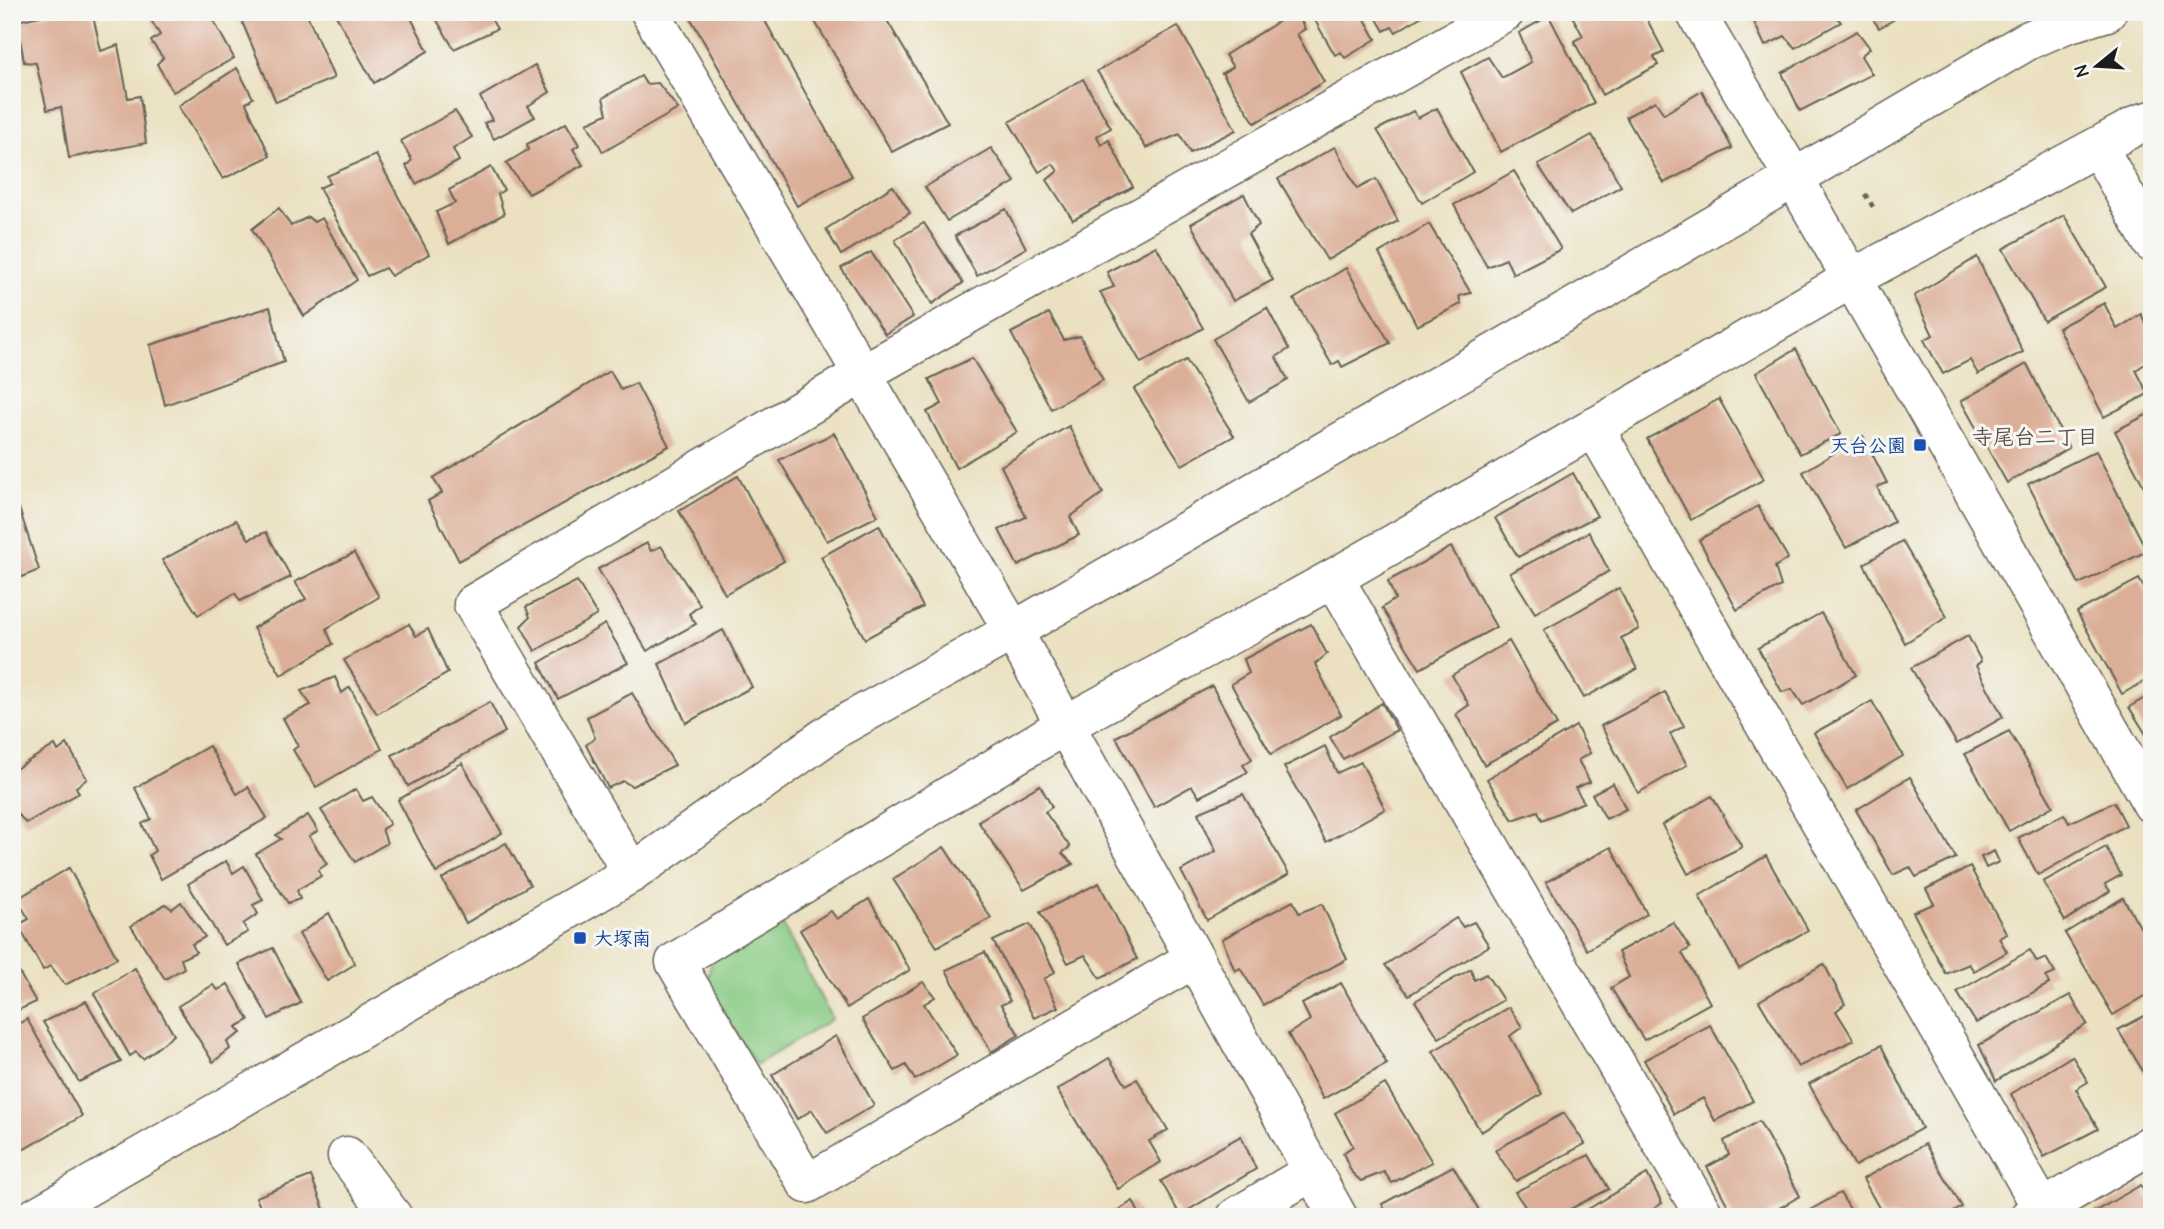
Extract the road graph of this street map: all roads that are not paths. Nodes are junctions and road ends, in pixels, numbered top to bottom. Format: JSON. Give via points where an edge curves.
{"nodes":[{"id":1,"x":650,"y":12,"type":"edge"},
{"id":2,"x":1505,"y":12,"type":"edge"},
{"id":3,"x":1695,"y":12,"type":"edge"},
{"id":4,"x":2107,"y":12,"type":"edge"},
{"id":5,"x":2152,"y":120,"type":"edge"},
{"id":6,"x":2098,"y":146,"type":"junction"},
{"id":7,"x":1794,"y":178,"type":"junction"},
{"id":8,"x":2152,"y":243,"type":"edge"},
{"id":9,"x":1851,"y":279,"type":"junction"},
{"id":10,"x":862,"y":374,"type":"junction"},
{"id":11,"x":1594,"y":427,"type":"junction"},
{"id":12,"x":1334,"y":578,"type":"junction"},
{"id":13,"x":1013,"y":631,"type":"junction"},
{"id":14,"x":1065,"y":725,"type":"junction"},
{"id":15,"x":2152,"y":804,"type":"edge"},
{"id":16,"x":632,"y":873,"type":"junction"},
{"id":17,"x":1195,"y":958,"type":"junction"},
{"id":18,"x":2152,"y":1144,"type":"edge"},
{"id":19,"x":347,"y":1156,"type":"dead end"},
{"id":20,"x":1313,"y":1171,"type":"junction"},
{"id":21,"x":12,"y":1208,"type":"edge"},
{"id":22,"x":2039,"y":1214,"type":"edge"},
{"id":23,"x":16,"y":1217,"type":"edge"},
{"id":24,"x":35,"y":1217,"type":"edge"},
{"id":25,"x":393,"y":1217,"type":"edge"},
{"id":26,"x":1236,"y":1217,"type":"edge"},
{"id":27,"x":1338,"y":1217,"type":"edge"},
{"id":28,"x":1705,"y":1217,"type":"edge"}],
"edges":[{"from":1,"to":10,"type":"street"},
{"from":2,"to":10,"type":"street"},
{"from":3,"to":7,"type":"street"},
{"from":4,"to":7,"type":"street","via":[[2027,41]]},
{"from":5,"to":6,"type":"street"},
{"from":6,"to":8,"type":"street"},
{"from":6,"to":9,"type":"street"},
{"from":7,"to":9,"type":"street"},
{"from":7,"to":13,"type":"street"},
{"from":9,"to":11,"type":"street"},
{"from":9,"to":15,"type":"street"},
{"from":10,"to":13,"type":"street"},
{"from":10,"to":16,"type":"street","via":[[472,604]]},
{"from":11,"to":12,"type":"street"},
{"from":11,"to":22,"type":"street"},
{"from":12,"to":14,"type":"street"},
{"from":12,"to":28,"type":"street"},
{"from":13,"to":14,"type":"street"},
{"from":13,"to":16,"type":"street","via":[[839,727]]},
{"from":14,"to":17,"type":"street"},
{"from":14,"to":17,"type":"street","via":[[675,962],[807,1184]]},
{"from":16,"to":24,"type":"street"},
{"from":17,"to":20,"type":"street"},
{"from":18,"to":22,"type":"street"},
{"from":19,"to":25,"type":"street"},
{"from":20,"to":26,"type":"street"},
{"from":20,"to":27,"type":"street"},
{"from":21,"to":23,"type":"street"}]}
